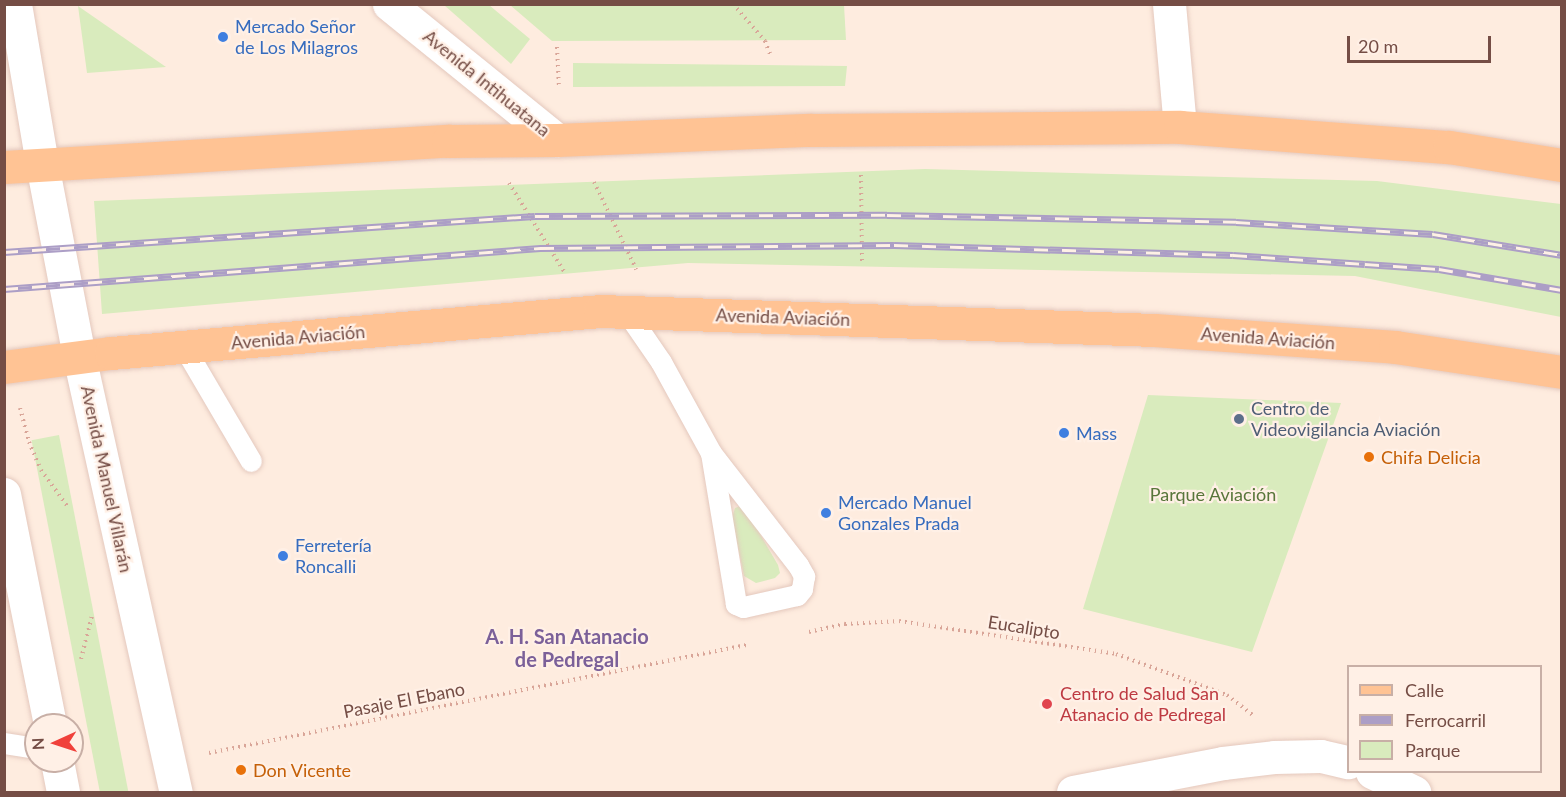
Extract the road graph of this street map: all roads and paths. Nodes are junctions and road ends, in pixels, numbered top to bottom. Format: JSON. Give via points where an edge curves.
{"nodes":[{"id":1,"x":15,"y":4,"type":"edge"},
{"id":2,"x":389,"y":4,"type":"edge"},
{"id":3,"x":733,"y":4,"type":"edge"},
{"id":4,"x":1168,"y":4,"type":"edge"},
{"id":5,"x":770,"y":54,"type":"dead end"},
{"id":6,"x":1180,"y":127,"type":"junction"},
{"id":7,"x":557,"y":140,"type":"junction"},
{"id":8,"x":482,"y":141,"type":"junction"},
{"id":9,"x":42,"y":164,"type":"junction"},
{"id":10,"x":1562,"y":165,"type":"edge"},
{"id":11,"x":4,"y":167,"type":"edge"},
{"id":12,"x":861,"y":175,"type":"dead end"},
{"id":13,"x":862,"y":263,"type":"dead end"},
{"id":14,"x":590,"y":311,"type":"junction"},
{"id":15,"x":626,"y":311,"type":"junction"},
{"id":16,"x":184,"y":347,"type":"junction"},
{"id":17,"x":79,"y":356,"type":"junction"},
{"id":18,"x":4,"y":367,"type":"edge"},
{"id":19,"x":1562,"y":372,"type":"edge"},
{"id":20,"x":19,"y":405,"type":"dead end"},
{"id":21,"x":711,"y":453,"type":"junction"},
{"id":22,"x":250,"y":460,"type":"dead end"},
{"id":23,"x":4,"y":494,"type":"edge"},
{"id":24,"x":73,"y":515,"type":"dead end"},
{"id":25,"x":802,"y":633,"type":"dead end"},
{"id":26,"x":748,"y":644,"type":"dead end"},
{"id":27,"x":48,"y":713,"type":"edge"},
{"id":28,"x":4,"y":743,"type":"edge"},
{"id":29,"x":24,"y":746,"type":"edge"},
{"id":30,"x":1304,"y":756,"type":"junction"},
{"id":31,"x":1347,"y":762,"type":"edge"},
{"id":32,"x":59,"y":773,"type":"edge"},
{"id":33,"x":1376,"y":773,"type":"edge"},
{"id":34,"x":172,"y":777,"type":"edge"},
{"id":35,"x":1155,"y":784,"type":"edge"},
{"id":36,"x":63,"y":792,"type":"edge"},
{"id":37,"x":1073,"y":792,"type":"edge"},
{"id":38,"x":1414,"y":792,"type":"edge"}],
"edges":[{"from":1,"to":9,"type":"main road","name":"Avenida Manuel Villarán"},
{"from":2,"to":7,"type":"main road","name":"Avenida Intihuatana"},
{"from":3,"to":5,"type":"path","via":[[765,41]]},
{"from":4,"to":6,"type":"main road"},
{"from":6,"to":7,"type":"main road","via":[[811,129]]},
{"from":6,"to":10,"type":"main road","via":[[1449,147]]},
{"from":7,"to":8,"type":"main road"},
{"from":8,"to":9,"type":"main road"},
{"from":8,"to":14,"type":"path"},
{"from":9,"to":11,"type":"main road"},
{"from":9,"to":17,"type":"main road","name":"Avenida Manuel Villarán"},
{"from":12,"to":13,"type":"path"},
{"from":14,"to":15,"type":"main road","name":"Avenida Aviación"},
{"from":14,"to":16,"type":"main road","name":"Avenida Aviación"},
{"from":15,"to":19,"type":"main road","name":"Avenida Aviación","via":[[1154,330],[1395,347]]},
{"from":15,"to":21,"type":"lane","via":[[661,362]]},
{"from":16,"to":17,"type":"main road","name":"Avenida Aviación"},
{"from":16,"to":22,"type":"lane"},
{"from":17,"to":18,"type":"main road","name":"Avenida Aviación"},
{"from":17,"to":34,"type":"main road","name":"Avenida Manuel Villarán"},
{"from":20,"to":24,"type":"path","via":[[41,470]]},
{"from":21,"to":21,"type":"lane","via":[[798,565],[804,576],[797,595],[768,604],[736,604]]},
{"from":23,"to":27,"type":"main road"},
{"from":25,"to":30,"type":"path","name":"Eucalipto","via":[[845,624],[899,621],[1116,654],[1227,694]]},
{"from":26,"to":34,"type":"path","name":"Pasaje El Ebano"},
{"from":28,"to":29,"type":"lane"},
{"from":30,"to":31,"type":"main road"},
{"from":30,"to":35,"type":"main road","via":[[1223,763]]},
{"from":32,"to":36,"type":"main road"},
{"from":33,"to":38,"type":"main road"},
{"from":35,"to":37,"type":"main road"}]}
